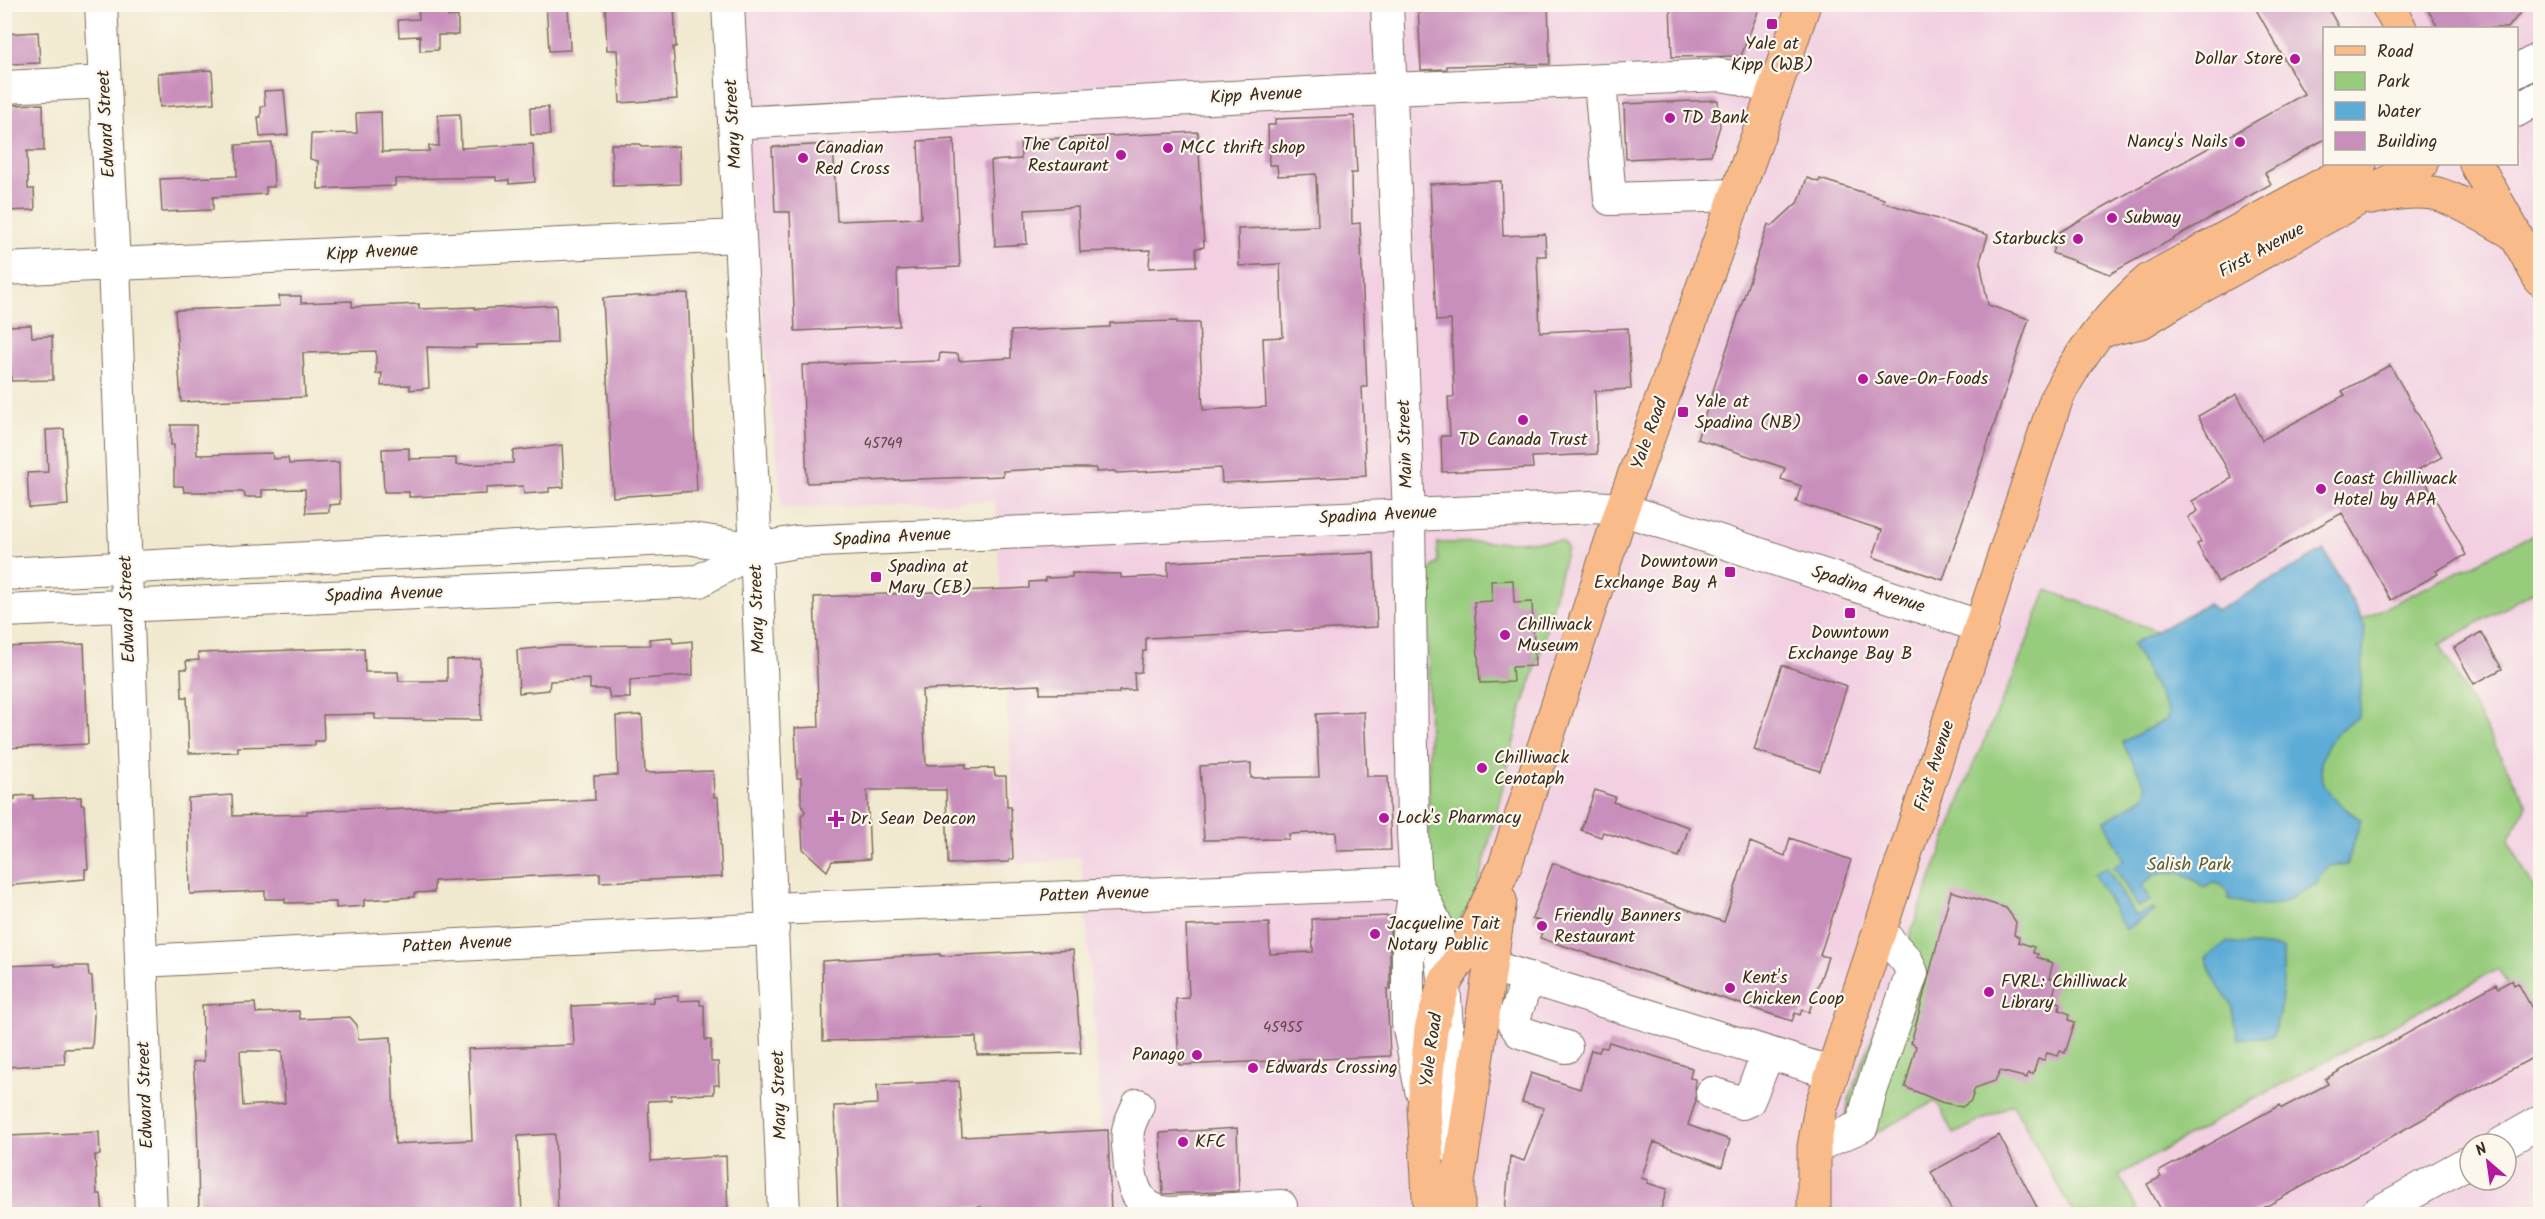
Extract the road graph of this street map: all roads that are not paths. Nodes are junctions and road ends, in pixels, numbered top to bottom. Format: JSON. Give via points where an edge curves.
{"nodes":[{"id":1,"x":101,"y":4,"type":"edge"},
{"id":2,"x":728,"y":4,"type":"edge"},
{"id":3,"x":1387,"y":4,"type":"edge"},
{"id":4,"x":1804,"y":4,"type":"edge"},
{"id":5,"x":2541,"y":58,"type":"edge"},
{"id":6,"x":2518,"y":71,"type":"edge"},
{"id":7,"x":1600,"y":81,"type":"junction"},
{"id":8,"x":105,"y":82,"type":"junction"},
{"id":9,"x":4,"y":87,"type":"edge"},
{"id":10,"x":1392,"y":89,"type":"junction"},
{"id":11,"x":1775,"y":90,"type":"junction"},
{"id":12,"x":2541,"y":98,"type":"edge"},
{"id":13,"x":2518,"y":110,"type":"edge"},
{"id":14,"x":734,"y":123,"type":"junction"},
{"id":15,"x":2358,"y":165,"type":"edge"},
{"id":16,"x":2419,"y":165,"type":"edge"},
{"id":17,"x":2477,"y":165,"type":"edge"},
{"id":18,"x":1736,"y":195,"type":"junction"},
{"id":19,"x":2349,"y":203,"type":"junction"},
{"id":20,"x":2515,"y":234,"type":"junction"},
{"id":21,"x":739,"y":236,"type":"junction"},
{"id":22,"x":114,"y":265,"type":"junction"},
{"id":23,"x":4,"y":269,"type":"edge"},
{"id":24,"x":2541,"y":279,"type":"edge"},
{"id":25,"x":2101,"y":331,"type":"junction"},
{"id":26,"x":1622,"y":509,"type":"junction"},
{"id":27,"x":1409,"y":515,"type":"junction"},
{"id":28,"x":756,"y":549,"type":"junction"},
{"id":29,"x":126,"y":568,"type":"junction"},
{"id":30,"x":4,"y":574,"type":"edge"},
{"id":31,"x":128,"y":606,"type":"junction"},
{"id":32,"x":4,"y":611,"type":"edge"},
{"id":33,"x":1982,"y":627,"type":"junction"},
{"id":34,"x":1505,"y":866,"type":"junction"},
{"id":35,"x":1416,"y":883,"type":"junction"},
{"id":36,"x":772,"y":919,"type":"junction"},
{"id":37,"x":1880,"y":931,"type":"junction"},
{"id":38,"x":141,"y":961,"type":"junction"},
{"id":39,"x":1490,"y":966,"type":"junction"},
{"id":40,"x":1528,"y":978,"type":"junction"},
{"id":41,"x":1444,"y":984,"type":"junction"},
{"id":42,"x":1566,"y":1047,"type":"dead end"},
{"id":43,"x":1768,"y":1053,"type":"junction"},
{"id":44,"x":1833,"y":1074,"type":"junction"},
{"id":45,"x":1712,"y":1093,"type":"dead end"},
{"id":46,"x":1138,"y":1105,"type":"dead end"},
{"id":47,"x":1424,"y":1107,"type":"junction"},
{"id":48,"x":2541,"y":1122,"type":"edge"},
{"id":49,"x":2518,"y":1135,"type":"edge"},
{"id":50,"x":1814,"y":1147,"type":"junction"},
{"id":51,"x":2458,"y":1168,"type":"edge"},
{"id":52,"x":1458,"y":1199,"type":"edge"},
{"id":53,"x":1281,"y":1206,"type":"dead end"},
{"id":54,"x":151,"y":1215,"type":"edge"},
{"id":55,"x":784,"y":1215,"type":"edge"},
{"id":56,"x":1430,"y":1215,"type":"edge"},
{"id":57,"x":1814,"y":1215,"type":"edge"},
{"id":58,"x":2375,"y":1215,"type":"edge"}],
"edges":[{"from":1,"to":8,"type":"street","name":"Edward Street"},
{"from":2,"to":14,"type":"street","name":"Mary Street"},
{"from":3,"to":10,"type":"street","name":"Main Street"},
{"from":4,"to":11,"type":"main road","name":"Yale Road"},
{"from":5,"to":6,"type":"street"},
{"from":7,"to":10,"type":"street","name":"Kipp Avenue"},
{"from":7,"to":11,"type":"street","name":"Kipp Avenue","via":[[1721,75]]},
{"from":7,"to":18,"type":"street","via":[[1610,199]]},
{"from":8,"to":9,"type":"street"},
{"from":8,"to":22,"type":"street","name":"Edward Street"},
{"from":10,"to":14,"type":"street","name":"Kipp Avenue"},
{"from":10,"to":27,"type":"street","name":"Main Street"},
{"from":11,"to":18,"type":"main road","name":"Yale Road"},
{"from":12,"to":13,"type":"street"},
{"from":14,"to":21,"type":"street","name":"Mary Street"},
{"from":15,"to":25,"type":"main road","name":"First Avenue","via":[[2149,280],[2122,303]]},
{"from":16,"to":19,"type":"main road","name":"First Avenue"},
{"from":17,"to":20,"type":"main road"},
{"from":18,"to":26,"type":"main road","name":"Yale Road"},
{"from":19,"to":20,"type":"main road","via":[[2397,193],[2433,193]]},
{"from":19,"to":25,"type":"main road","name":"First Avenue","via":[[2141,322]]},
{"from":20,"to":24,"type":"main road"},
{"from":21,"to":22,"type":"street","name":"Kipp Avenue"},
{"from":21,"to":28,"type":"street","name":"Mary Street"},
{"from":22,"to":23,"type":"street","name":"Kipp Avenue"},
{"from":22,"to":29,"type":"street","name":"Edward Street"},
{"from":25,"to":33,"type":"main road","name":"First Avenue","via":[[2076,361],[2057,397]]},
{"from":26,"to":27,"type":"street","name":"Spadina Avenue"},
{"from":26,"to":33,"type":"street","name":"Spadina Avenue"},
{"from":26,"to":34,"type":"main road","name":"Yale Road"},
{"from":27,"to":28,"type":"street","name":"Spadina Avenue","via":[[796,542]]},
{"from":27,"to":35,"type":"street","name":"Main Street"},
{"from":28,"to":29,"type":"street","name":"Spadina Avenue","via":[[687,538]]},
{"from":28,"to":31,"type":"street","name":"Spadina Avenue","via":[[699,581]]},
{"from":28,"to":36,"type":"street","name":"Mary Street"},
{"from":29,"to":30,"type":"street","name":"Spadina Avenue"},
{"from":29,"to":31,"type":"street","name":"Edward Street"},
{"from":31,"to":32,"type":"street","name":"Spadina Avenue"},
{"from":31,"to":38,"type":"street","name":"Edward Street"},
{"from":33,"to":37,"type":"main road","name":"First Avenue"},
{"from":34,"to":39,"type":"main road","name":"Yale Road"},
{"from":34,"to":41,"type":"main road","name":"Yale Road","via":[[1464,952]]},
{"from":35,"to":36,"type":"street","name":"Patten Avenue"},
{"from":35,"to":41,"type":"street","name":"Main Street","via":[[1436,924]]},
{"from":35,"to":47,"type":"street","name":"Main Street","via":[[1408,934],[1408,1023]]},
{"from":36,"to":38,"type":"street","name":"Patten Avenue"},
{"from":36,"to":55,"type":"street","name":"Mary Street"},
{"from":37,"to":44,"type":"main road","name":"First Avenue"},
{"from":37,"to":50,"type":"street","via":[[1907,961],[1912,973],[1906,997],[1862,1126]]},
{"from":38,"to":54,"type":"street","name":"Edward Street"},
{"from":39,"to":40,"type":"street"},
{"from":39,"to":52,"type":"main road","name":"Yale Road"},
{"from":40,"to":42,"type":"street","via":[[1513,1022],[1515,1028]]},
{"from":40,"to":43,"type":"street"},
{"from":41,"to":47,"type":"main road","name":"Yale Road","via":[[1431,1029]]},
{"from":41,"to":52,"type":"street","name":"Main Street"},
{"from":43,"to":44,"type":"street"},
{"from":43,"to":45,"type":"street","via":[[1749,1100]]},
{"from":44,"to":50,"type":"main road","name":"First Avenue","via":[[1821,1107]]},
{"from":46,"to":53,"type":"street","via":[[1128,1131],[1130,1175],[1134,1192],[1148,1208],[1170,1213]]},
{"from":47,"to":56,"type":"main road","name":"Yale Road"},
{"from":48,"to":49,"type":"street"},
{"from":50,"to":57,"type":"main road","name":"First Avenue"},
{"from":51,"to":58,"type":"street"}]}
